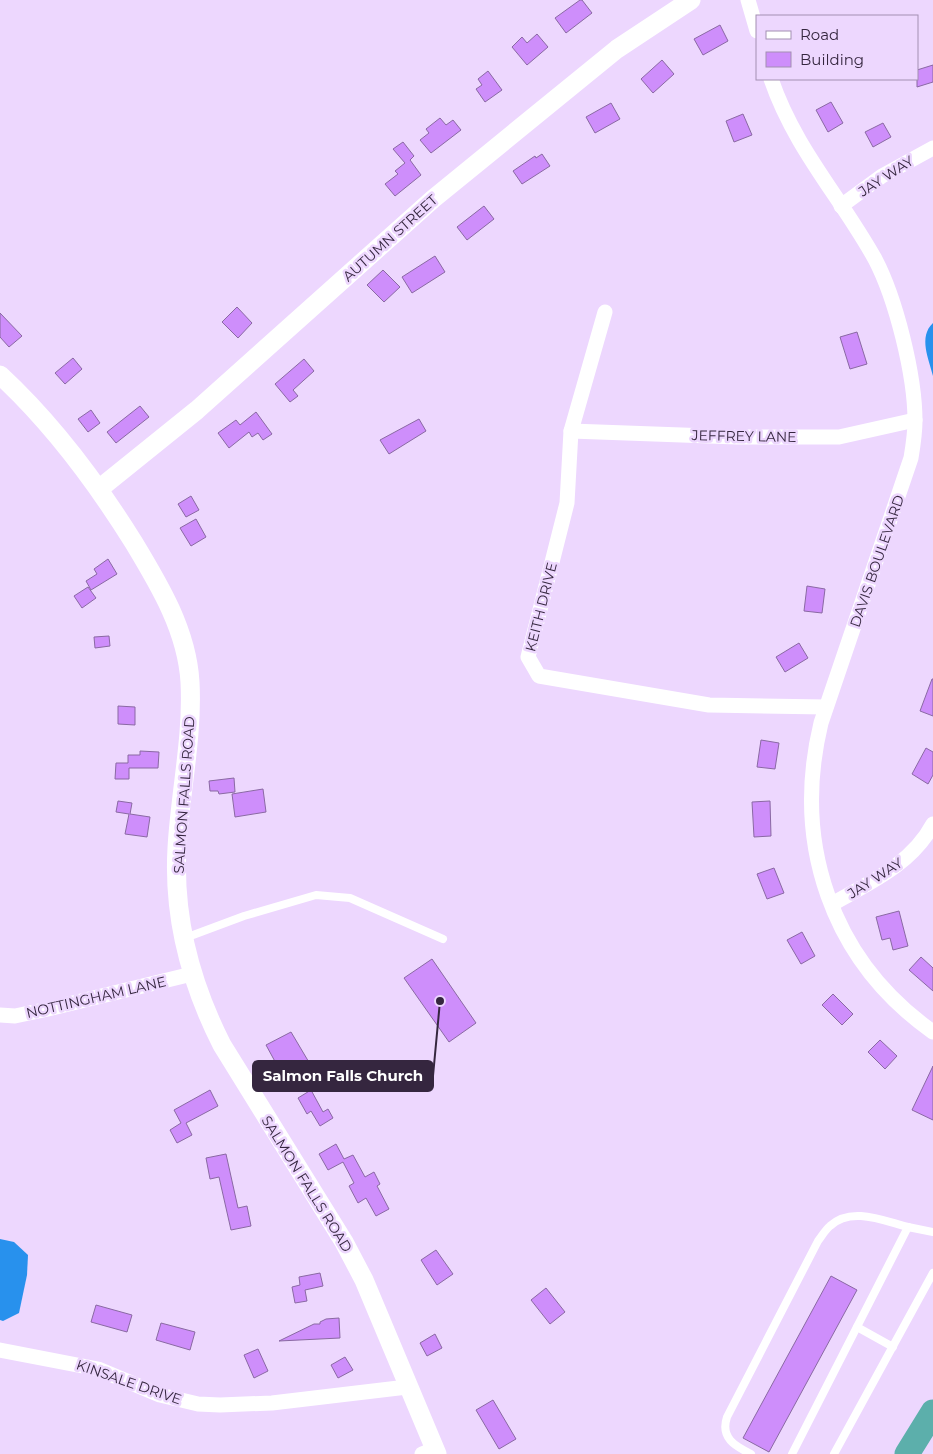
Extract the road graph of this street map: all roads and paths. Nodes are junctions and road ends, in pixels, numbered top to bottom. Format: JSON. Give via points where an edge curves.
{"nodes":[{"id":1,"x":691,"y":0,"type":"edge"},
{"id":2,"x":748,"y":0,"type":"edge"},
{"id":3,"x":756,"y":28,"type":"edge"},
{"id":4,"x":771,"y":80,"type":"edge"},
{"id":5,"x":933,"y":148,"type":"edge"},
{"id":6,"x":841,"y":206,"type":"junction"},
{"id":7,"x":606,"y":312,"type":"dead end"},
{"id":8,"x":0,"y":375,"type":"edge"},
{"id":9,"x":915,"y":420,"type":"junction"},
{"id":10,"x":571,"y":430,"type":"junction"},
{"id":11,"x":99,"y":489,"type":"junction"},
{"id":12,"x":826,"y":707,"type":"junction"},
{"id":13,"x":933,"y":824,"type":"edge"},
{"id":14,"x":832,"y":904,"type":"junction"},
{"id":15,"x":184,"y":939,"type":"junction"},
{"id":16,"x":443,"y":939,"type":"dead end"},
{"id":17,"x":192,"y":974,"type":"junction"},
{"id":18,"x":0,"y":1015,"type":"edge"},
{"id":19,"x":933,"y":1032,"type":"edge"},
{"id":20,"x":908,"y":1227,"type":"junction"},
{"id":21,"x":933,"y":1232,"type":"edge"},
{"id":22,"x":933,"y":1273,"type":"edge"},
{"id":23,"x":856,"y":1327,"type":"junction"},
{"id":24,"x":893,"y":1347,"type":"junction"},
{"id":25,"x":0,"y":1350,"type":"edge"},
{"id":26,"x":407,"y":1387,"type":"junction"},
{"id":27,"x":933,"y":1412,"type":"edge"},
{"id":28,"x":431,"y":1452,"type":"edge"},
{"id":29,"x":751,"y":1454,"type":"edge"},
{"id":30,"x":792,"y":1454,"type":"edge"},
{"id":31,"x":834,"y":1454,"type":"edge"},
{"id":32,"x":908,"y":1454,"type":"edge"}],
"edges":[{"from":1,"to":11,"type":"street","name":"AUTUMN STREET","via":[[617,50],[455,180],[197,410]]},
{"from":2,"to":3,"type":"street"},
{"from":4,"to":6,"type":"street","name":"DAVIS BOULEVARD","via":[[797,138]]},
{"from":5,"to":6,"type":"street","name":"JAY WAY","via":[[882,176]]},
{"from":6,"to":9,"type":"street","name":"DAVIS BOULEVARD","via":[[885,280],[908,366]]},
{"from":7,"to":10,"type":"street","name":"KEITH DRIVE"},
{"from":8,"to":11,"type":"street","name":"SALMON FALLS ROAD","via":[[65,444]]},
{"from":9,"to":10,"type":"street","name":"JEFFREY LANE","via":[[839,437],[737,437]]},
{"from":9,"to":12,"type":"street","name":"DAVIS BOULEVARD","via":[[906,476]]},
{"from":10,"to":12,"type":"street","name":"KEITH DRIVE","via":[[567,503],[528,657],[539,676],[709,705]]},
{"from":11,"to":15,"type":"street","name":"SALMON FALLS ROAD","via":[[167,600],[186,650],[190,711],[177,850],[179,912]]},
{"from":12,"to":14,"type":"street","name":"DAVIS BOULEVARD","via":[[812,764],[810,802],[814,845]]},
{"from":13,"to":14,"type":"street","name":"JAY WAY","via":[[918,847],[899,864]]},
{"from":14,"to":19,"type":"street","name":"DAVIS BOULEVARD","via":[[852,945],[881,986],[907,1013]]},
{"from":15,"to":16,"type":"lane","via":[[244,916],[316,895],[350,898]]},
{"from":15,"to":17,"type":"street","name":"SALMON FALLS ROAD"},
{"from":17,"to":18,"type":"street","name":"NOTTINGHAM LANE","via":[[48,1009],[15,1016]]},
{"from":17,"to":26,"type":"street","name":"SALMON FALLS ROAD","via":[[222,1045],[356,1265]]},
{"from":20,"to":21,"type":"lane"},
{"from":20,"to":23,"type":"lane"},
{"from":20,"to":29,"type":"lane","via":[[859,1215],[846,1217],[830,1225],[818,1241],[726,1417],[724,1425],[729,1440]]},
{"from":22,"to":24,"type":"lane"},
{"from":23,"to":24,"type":"lane"},
{"from":23,"to":30,"type":"lane"},
{"from":24,"to":31,"type":"lane"},
{"from":25,"to":26,"type":"street","name":"KINSALE DRIVE","via":[[98,1369],[160,1395],[198,1404],[272,1403]]},
{"from":26,"to":28,"type":"street","name":"SALMON FALLS ROAD"},
{"from":27,"to":32,"type":"highway"}]}
